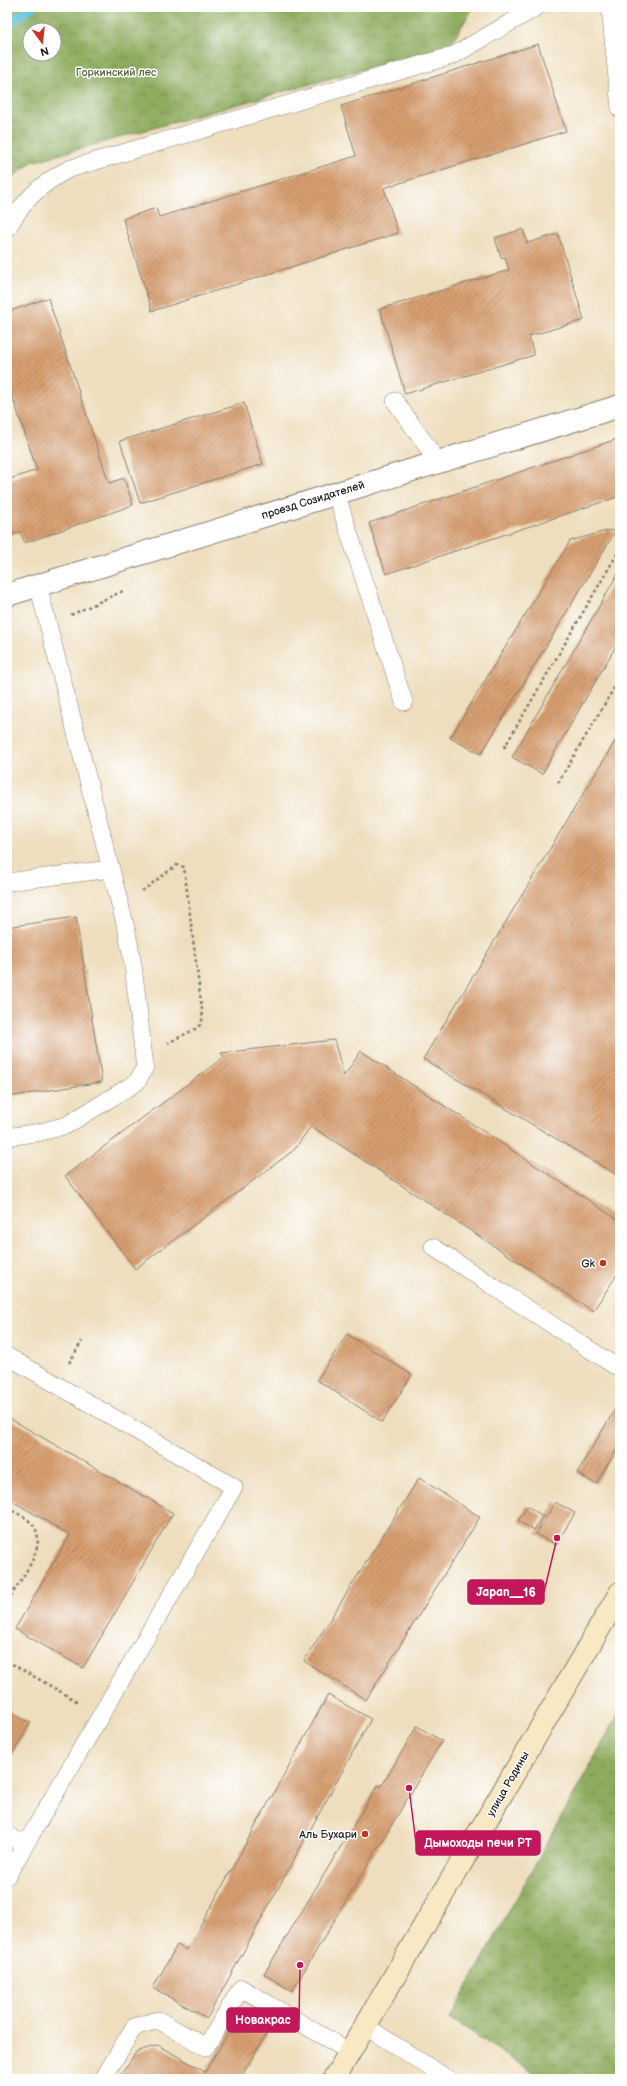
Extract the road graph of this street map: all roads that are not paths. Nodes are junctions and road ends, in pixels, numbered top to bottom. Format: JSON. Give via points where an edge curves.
{"nodes":[{"id":1,"x":537,"y":7,"type":"edge"},
{"id":2,"x":610,"y":7,"type":"edge"},
{"id":3,"x":620,"y":109,"type":"edge"},
{"id":4,"x":7,"y":229,"type":"edge"},
{"id":5,"x":395,"y":401,"type":"dead end"},
{"id":6,"x":620,"y":406,"type":"edge"},
{"id":7,"x":438,"y":462,"type":"junction"},
{"id":8,"x":336,"y":493,"type":"junction"},
{"id":9,"x":38,"y":585,"type":"junction"},
{"id":10,"x":7,"y":595,"type":"edge"},
{"id":11,"x":404,"y":702,"type":"dead end"},
{"id":12,"x":111,"y":869,"type":"junction"},
{"id":13,"x":7,"y":882,"type":"edge"},
{"id":14,"x":7,"y":1137,"type":"edge"},
{"id":15,"x":433,"y":1247,"type":"dead end"},
{"id":16,"x":7,"y":1356,"type":"edge"},
{"id":17,"x":618,"y":1364,"type":"edge"},
{"id":18,"x":620,"y":1593,"type":"edge"},
{"id":19,"x":7,"y":1835,"type":"edge"},
{"id":20,"x":25,"y":1846,"type":"junction"},
{"id":21,"x":7,"y":1876,"type":"edge"},
{"id":22,"x":365,"y":2026,"type":"junction"},
{"id":23,"x":350,"y":2052,"type":"junction"},
{"id":24,"x":103,"y":2079,"type":"edge"},
{"id":25,"x":334,"y":2079,"type":"edge"},
{"id":26,"x":448,"y":2079,"type":"edge"}],
"edges":[{"from":1,"to":4,"type":"lane","via":[[454,55],[70,169],[48,180],[20,206]]},
{"from":2,"to":3,"type":"lane"},
{"from":5,"to":7,"type":"lane"},
{"from":6,"to":7,"type":"street","name":"проезд Созидателей"},
{"from":7,"to":8,"type":"street","name":"проезд Созидателей"},
{"from":8,"to":9,"type":"street","name":"проезд Созидателей"},
{"from":8,"to":11,"type":"lane"},
{"from":9,"to":10,"type":"street","name":"проезд Созидателей"},
{"from":9,"to":12,"type":"lane"},
{"from":12,"to":13,"type":"lane"},
{"from":12,"to":14,"type":"lane","via":[[130,945],[145,1067],[137,1082],[76,1121],[53,1130]]},
{"from":15,"to":17,"type":"lane"},
{"from":16,"to":20,"type":"lane","via":[[234,1487]]},
{"from":18,"to":22,"type":"street","name":"улица Родины"},
{"from":19,"to":20,"type":"lane"},
{"from":20,"to":21,"type":"lane"},
{"from":22,"to":23,"type":"street","name":"улица Родины"},
{"from":22,"to":26,"type":"lane"},
{"from":23,"to":24,"type":"lane","via":[[241,1988],[206,2047],[158,2020],[134,2027]]},
{"from":23,"to":25,"type":"street","name":"улица Родины"}]}
